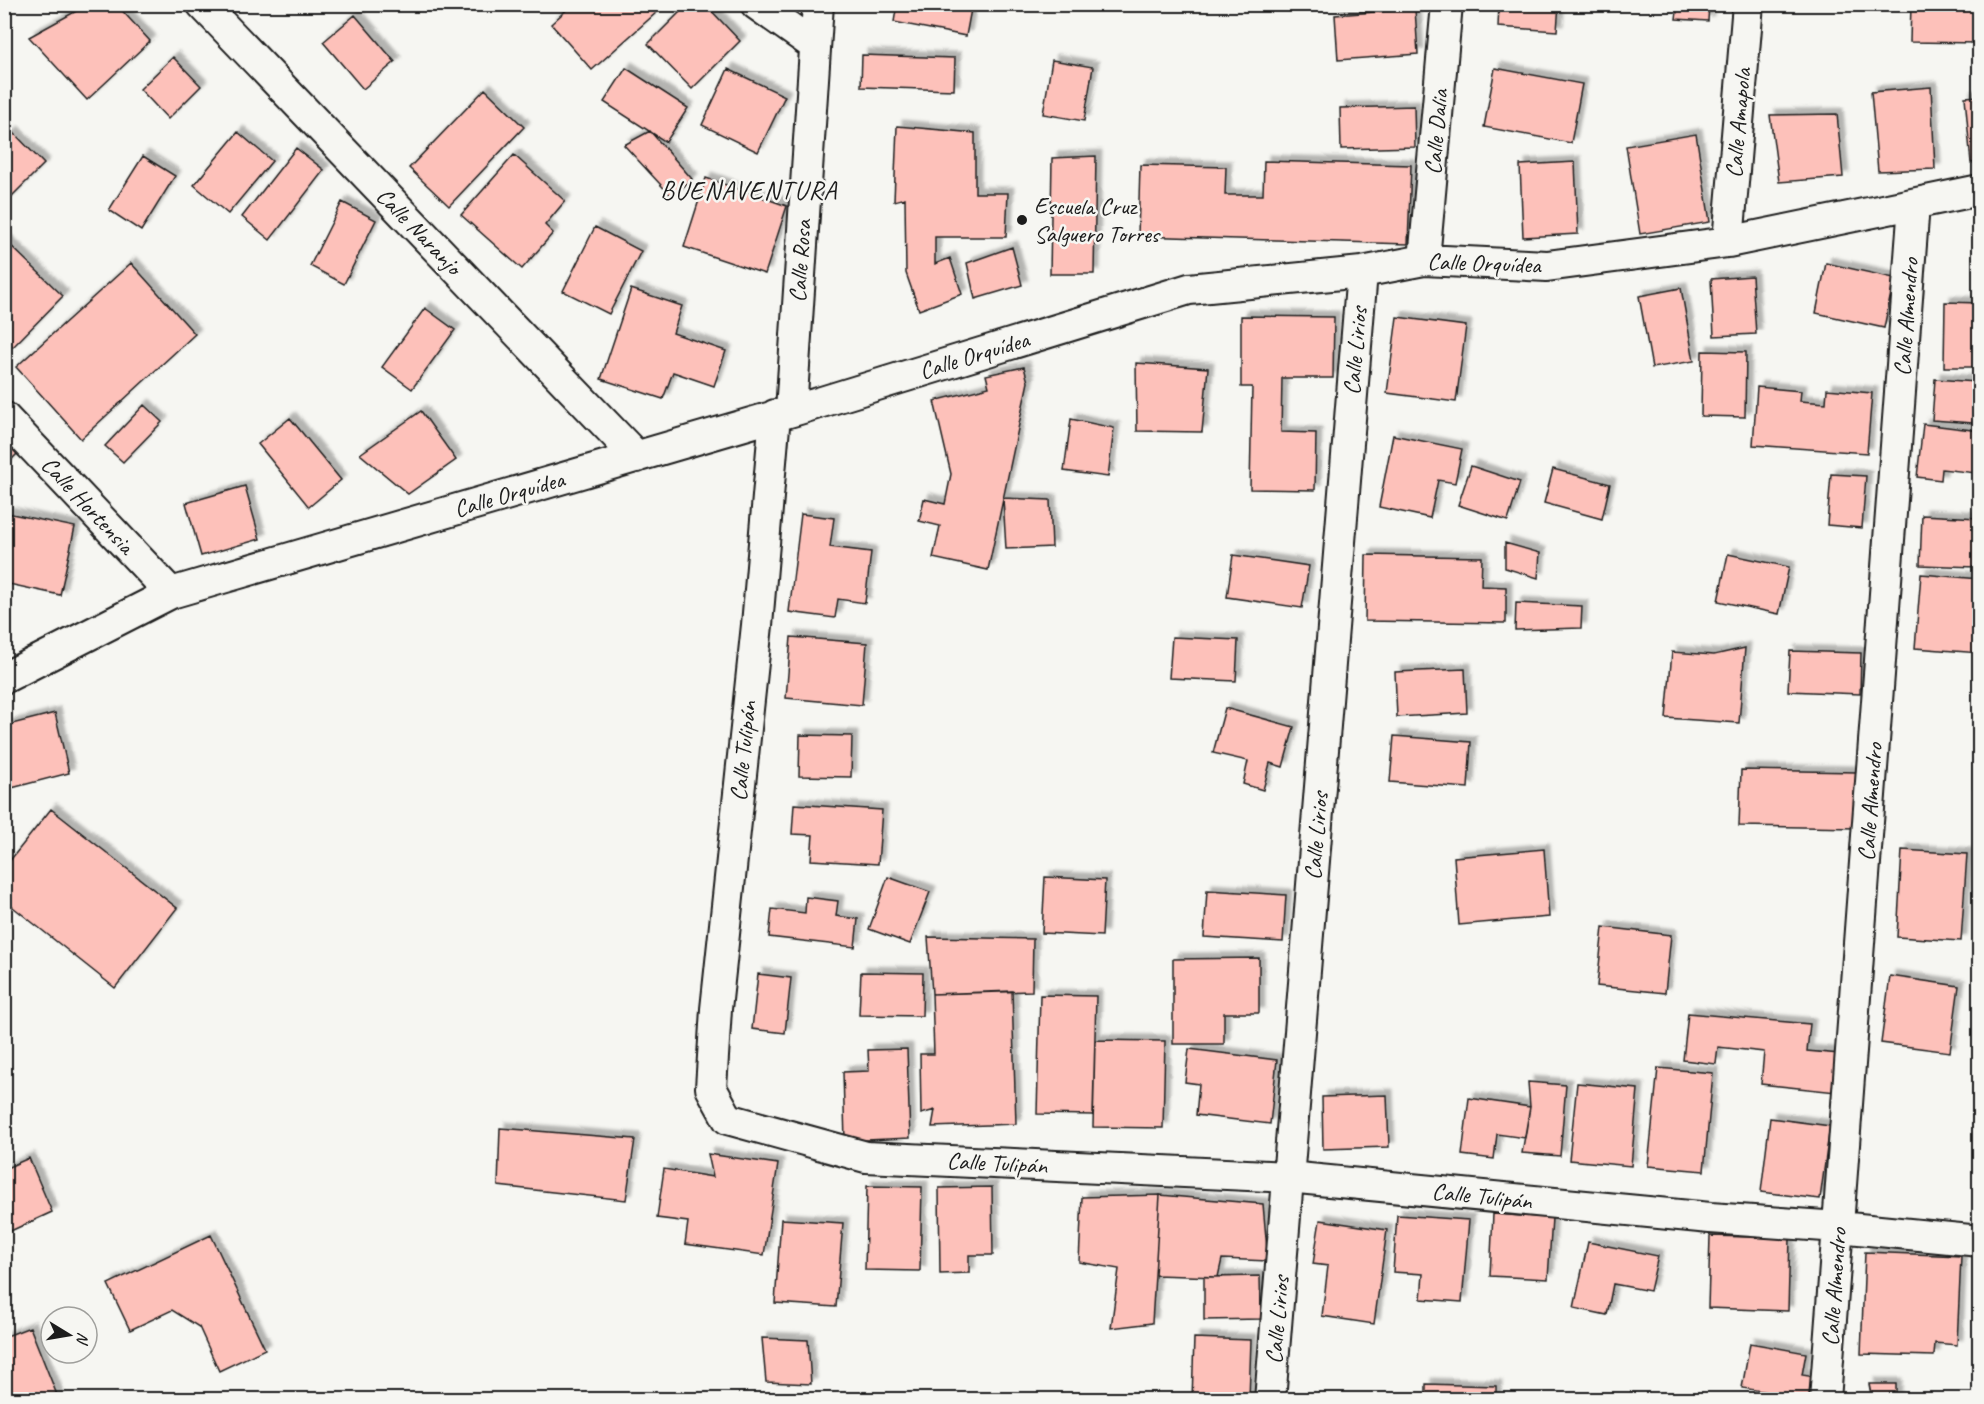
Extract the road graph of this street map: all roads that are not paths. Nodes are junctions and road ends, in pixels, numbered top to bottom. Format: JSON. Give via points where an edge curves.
{"nodes":[{"id":1,"x":202,"y":4,"type":"edge"},
{"id":2,"x":756,"y":4,"type":"edge"},
{"id":3,"x":818,"y":4,"type":"edge"},
{"id":4,"x":1448,"y":4,"type":"edge"},
{"id":5,"x":1748,"y":4,"type":"edge"},
{"id":6,"x":814,"y":45,"type":"junction"},
{"id":7,"x":1980,"y":190,"type":"edge"},
{"id":8,"x":1914,"y":204,"type":"junction"},
{"id":9,"x":1728,"y":242,"type":"junction"},
{"id":10,"x":1424,"y":260,"type":"junction"},
{"id":11,"x":1362,"y":272,"type":"junction"},
{"id":12,"x":783,"y":412,"type":"junction"},
{"id":13,"x":4,"y":417,"type":"edge"},
{"id":14,"x":637,"y":457,"type":"junction"},
{"id":15,"x":171,"y":593,"type":"junction"},
{"id":16,"x":4,"y":678,"type":"edge"},
{"id":17,"x":1288,"y":1177,"type":"junction"},
{"id":18,"x":1839,"y":1227,"type":"junction"},
{"id":19,"x":1980,"y":1241,"type":"edge"},
{"id":20,"x":1270,"y":1400,"type":"edge"},
{"id":21,"x":1825,"y":1400,"type":"edge"}],
"edges":[{"from":1,"to":14,"type":"street","name":"Calle Naranjo"},
{"from":2,"to":6,"type":"street"},
{"from":3,"to":6,"type":"street","name":"Calle Rosa"},
{"from":4,"to":10,"type":"street","name":"Calle Dalia"},
{"from":5,"to":9,"type":"street","name":"Calle Amapola"},
{"from":6,"to":12,"type":"street","name":"Calle Rosa"},
{"from":7,"to":8,"type":"street","name":"Calle Orquídea"},
{"from":8,"to":9,"type":"street","name":"Calle Orquídea"},
{"from":8,"to":18,"type":"street","name":"Calle Almendro"},
{"from":9,"to":10,"type":"street","name":"Calle Orquídea","via":[[1547,266]]},
{"from":10,"to":11,"type":"street","name":"Calle Orquídea"},
{"from":11,"to":12,"type":"street","name":"Calle Orquídea","via":[[1189,289]]},
{"from":11,"to":17,"type":"street","name":"Calle Lirios"},
{"from":12,"to":14,"type":"street","name":"Calle Orquídea"},
{"from":12,"to":17,"type":"street","name":"Calle Tulipán","via":[[716,1009],[711,1088],[728,1119],[866,1157]]},
{"from":13,"to":15,"type":"street","name":"Calle Hortensia"},
{"from":14,"to":15,"type":"street","name":"Calle Orquídea"},
{"from":15,"to":16,"type":"street","name":"Calle Orquídea"},
{"from":17,"to":18,"type":"street","name":"Calle Tulipán"},
{"from":17,"to":20,"type":"street","name":"Calle Lirios"},
{"from":18,"to":19,"type":"street","name":"Calle Tulipán"},
{"from":18,"to":21,"type":"street","name":"Calle Almendro"}]}
